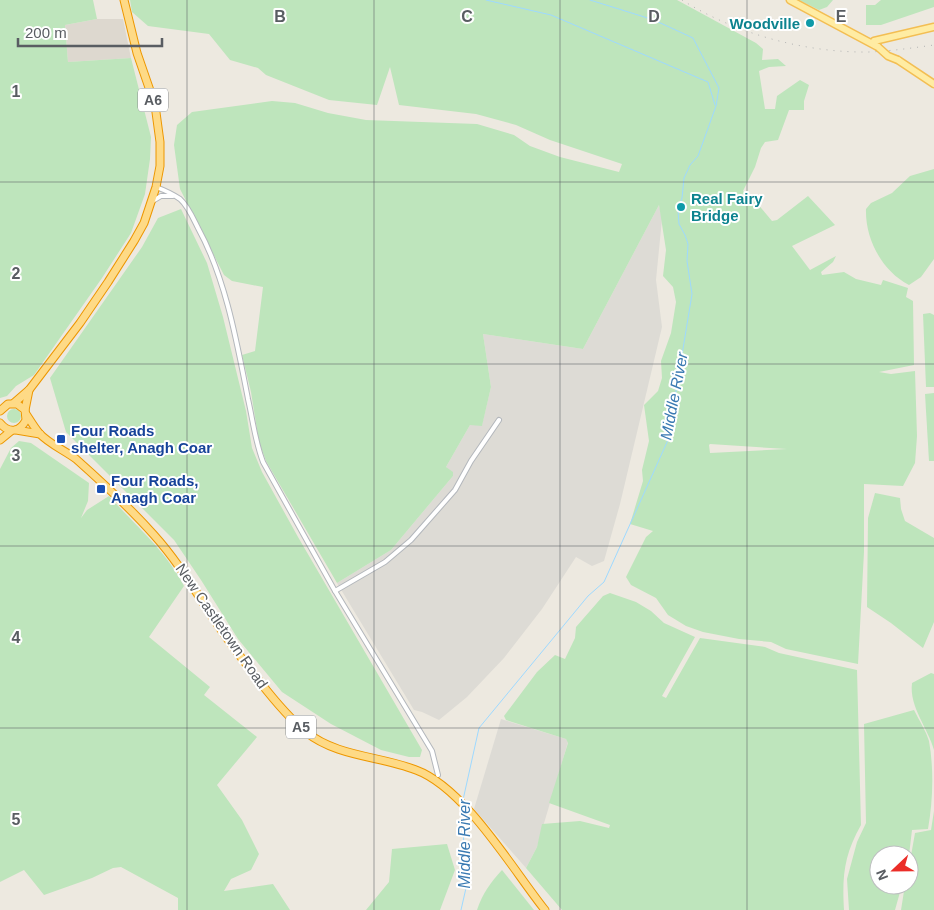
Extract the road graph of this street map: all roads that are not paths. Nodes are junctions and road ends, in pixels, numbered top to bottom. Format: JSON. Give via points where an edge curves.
{"nodes":[{"id":1,"x":124,"y":0,"type":"edge"},
{"id":2,"x":790,"y":0,"type":"edge"},
{"id":3,"x":934,"y":27,"type":"edge"},
{"id":4,"x":875,"y":45,"type":"junction"},
{"id":5,"x":934,"y":84,"type":"edge"},
{"id":6,"x":156,"y":187,"type":"junction"},
{"id":7,"x":175,"y":196,"type":"junction"},
{"id":8,"x":151,"y":202,"type":"junction"},
{"id":9,"x":28,"y":390,"type":"junction"},
{"id":10,"x":14,"y":403,"type":"junction"},
{"id":11,"x":1,"y":409,"type":"edge"},
{"id":12,"x":25,"y":412,"type":"junction"},
{"id":13,"x":500,"y":420,"type":"dead end"},
{"id":14,"x":0,"y":426,"type":"edge"},
{"id":15,"x":13,"y":430,"type":"junction"},
{"id":16,"x":40,"y":434,"type":"junction"},
{"id":17,"x":0,"y":440,"type":"edge"},
{"id":18,"x":335,"y":591,"type":"junction"},
{"id":19,"x":438,"y":775,"type":"dead end"},
{"id":20,"x":545,"y":910,"type":"edge"}],
"edges":[{"from":1,"to":6,"type":"highway","number":"A6","via":[[155,105],[160,142]]},
{"from":2,"to":4,"type":"main road"},
{"from":3,"to":4,"type":"main road","via":[[874,41]]},
{"from":4,"to":5,"type":"main road","bridge":true},
{"from":6,"to":7,"type":"street"},
{"from":6,"to":8,"type":"highway","number":"A6"},
{"from":7,"to":8,"type":"street","via":[[162,196]]},
{"from":7,"to":18,"type":"street","via":[[186,206],[210,249],[232,324],[262,462]]},
{"from":8,"to":9,"type":"highway","number":"A6","via":[[134,242],[108,282]]},
{"from":9,"to":10,"type":"highway","number":"A6"},
{"from":9,"to":12,"type":"highway","number":"A6"},
{"from":10,"to":11,"type":"highway"},
{"from":10,"to":12,"type":"highway"},
{"from":12,"to":15,"type":"highway","via":[[25,423]]},
{"from":12,"to":16,"type":"highway","number":"A5"},
{"from":13,"to":18,"type":"street","via":[[455,490],[411,540],[385,562]]},
{"from":14,"to":15,"type":"highway"},
{"from":15,"to":16,"type":"highway","number":"A5"},
{"from":15,"to":17,"type":"highway"},
{"from":16,"to":20,"type":"highway","name":"New Castletown Road","number":"A5","via":[[74,458],[153,534],[180,565],[242,659],[273,698],[308,733],[337,749],[417,770],[439,782],[485,829]]},
{"from":18,"to":19,"type":"street","via":[[432,751]]}]}
